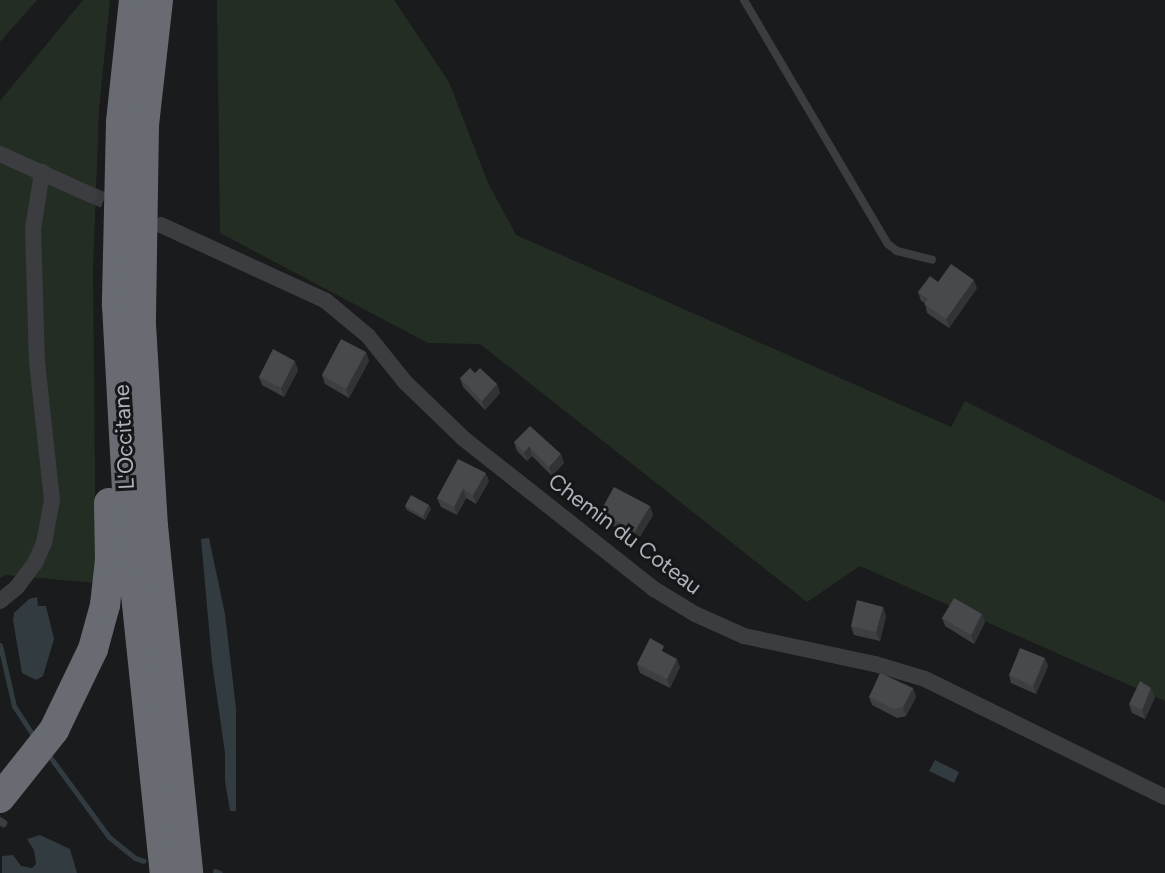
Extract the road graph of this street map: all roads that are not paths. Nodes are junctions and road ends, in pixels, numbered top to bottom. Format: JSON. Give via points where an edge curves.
{"nodes":[{"id":1,"x":134,"y":0,"type":"edge"},
{"id":2,"x":158,"y":0,"type":"edge"},
{"id":3,"x":744,"y":0,"type":"edge"},
{"id":4,"x":0,"y":154,"type":"edge"},
{"id":5,"x":42,"y":172,"type":"junction"},
{"id":6,"x":89,"y":194,"type":"tunnel mouth"},
{"id":7,"x":161,"y":225,"type":"dead end"},
{"id":8,"x":932,"y":260,"type":"dead end"},
{"id":9,"x":117,"y":329,"type":"junction"},
{"id":10,"x":0,"y":601,"type":"edge"},
{"id":11,"x":1165,"y":797,"type":"edge"},
{"id":12,"x":1,"y":814,"type":"edge"},
{"id":13,"x":165,"y":873,"type":"edge"},
{"id":14,"x":188,"y":873,"type":"edge"}],
"edges":[{"from":1,"to":9,"type":"highway","name":"L'Occitane","via":[[121,122]]},
{"from":2,"to":14,"type":"highway","name":"L'Occitane","via":[[144,125],[141,325],[153,526]]},
{"from":3,"to":8,"type":"lane","via":[[888,244]]},
{"from":4,"to":5,"type":"street"},
{"from":5,"to":6,"type":"street"},
{"from":5,"to":10,"type":"street","via":[[33,229],[37,363],[52,500],[35,563]]},
{"from":7,"to":11,"type":"street","name":"Chemin du Coteau","via":[[326,301],[368,336],[405,382],[464,439],[654,589],[695,614],[744,636],[925,679]]},
{"from":9,"to":12,"type":"highway","via":[[105,605],[72,697]]},
{"from":9,"to":13,"type":"highway","name":"L'Occitane","via":[[129,527]]}]}
